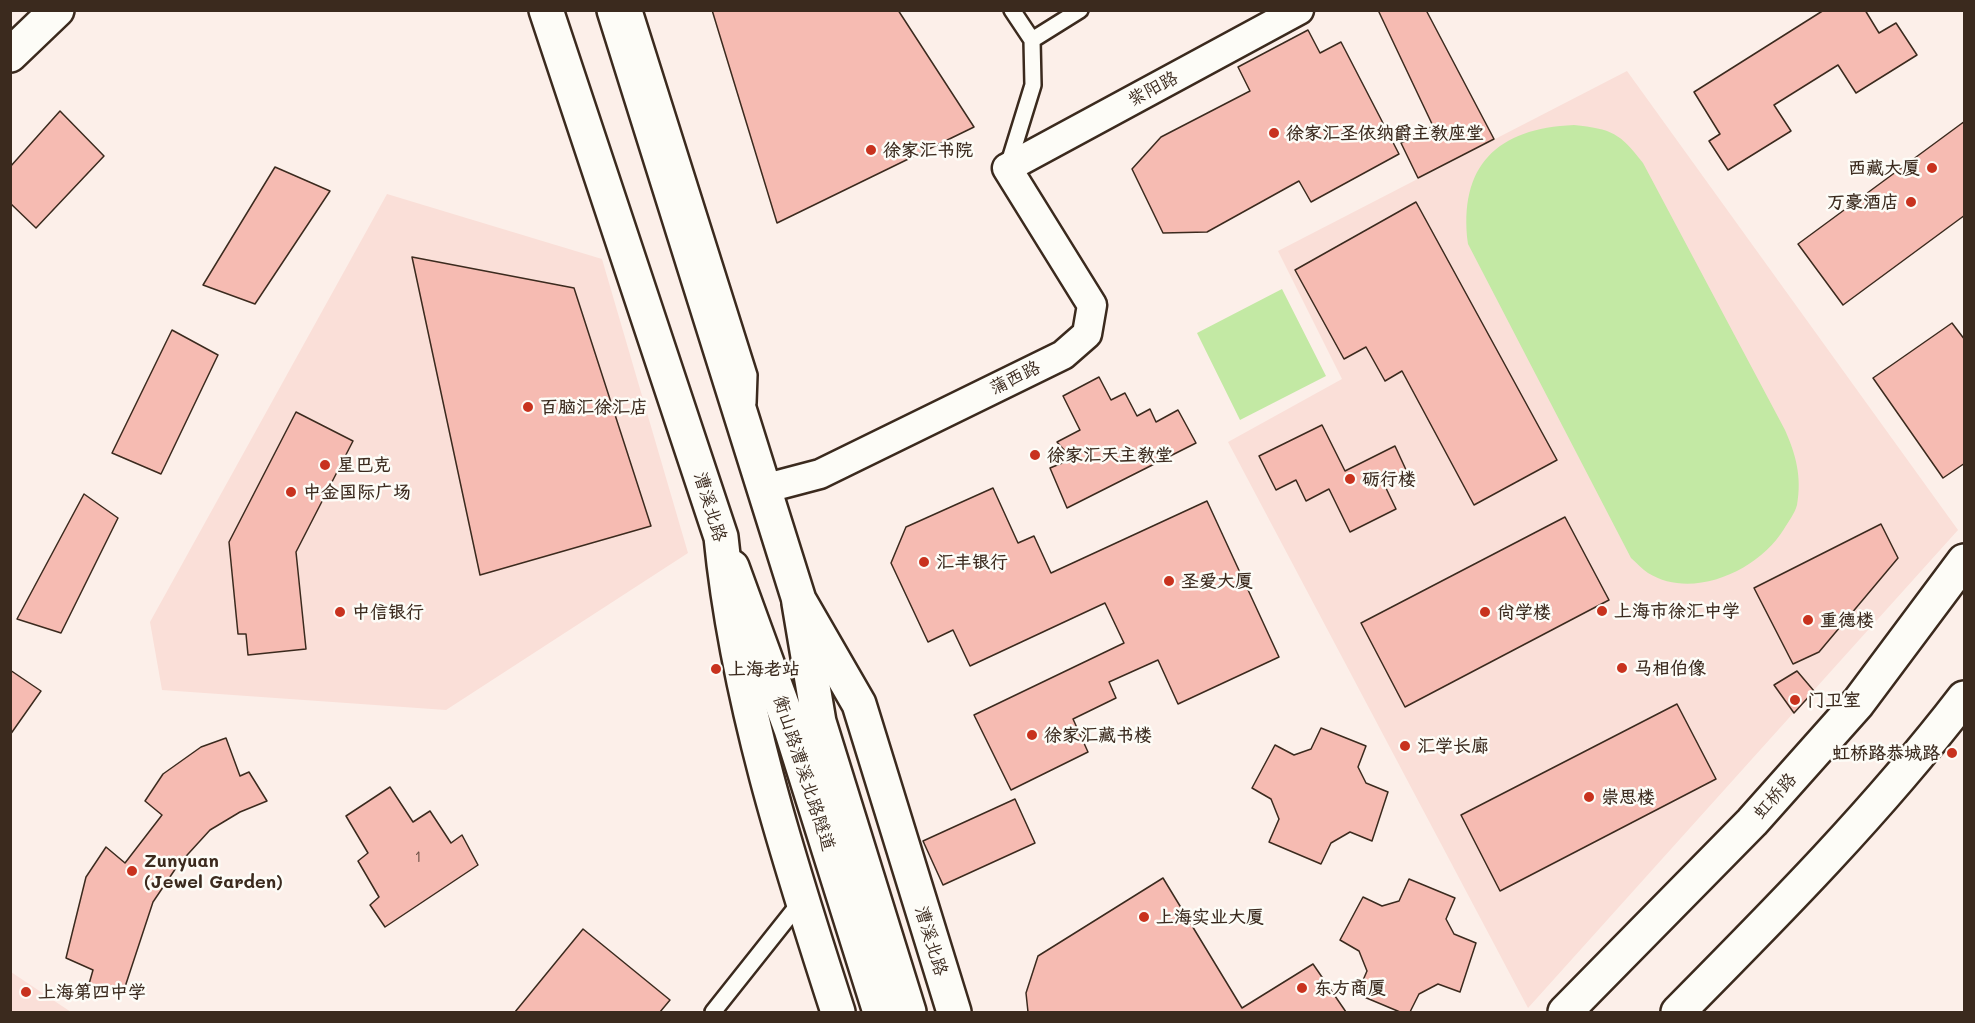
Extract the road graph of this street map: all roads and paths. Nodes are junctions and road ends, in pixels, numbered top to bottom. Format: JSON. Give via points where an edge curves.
{"nodes":[{"id":1,"x":57,"y":10,"type":"edge"},
{"id":2,"x":546,"y":10,"type":"edge"},
{"id":3,"x":614,"y":10,"type":"edge"},
{"id":4,"x":634,"y":10,"type":"edge"},
{"id":5,"x":1012,"y":10,"type":"edge"},
{"id":6,"x":1080,"y":10,"type":"edge"},
{"id":7,"x":1299,"y":10,"type":"edge"},
{"id":8,"x":1032,"y":40,"type":"junction"},
{"id":9,"x":10,"y":55,"type":"edge"},
{"id":10,"x":1007,"y":168,"type":"junction"},
{"id":11,"x":748,"y":433,"type":"junction"},
{"id":12,"x":763,"y":489,"type":"junction"},
{"id":13,"x":721,"y":537,"type":"junction"},
{"id":14,"x":1965,"y":561,"type":"edge"},
{"id":15,"x":799,"y":600,"type":"junction"},
{"id":16,"x":1965,"y":698,"type":"edge"},
{"id":17,"x":802,"y":900,"type":"junction"},
{"id":18,"x":1687,"y":1010,"type":"edge"},
{"id":19,"x":713,"y":1012,"type":"edge"},
{"id":20,"x":838,"y":1012,"type":"edge"},
{"id":21,"x":880,"y":1012,"type":"edge"},
{"id":22,"x":909,"y":1012,"type":"edge"},
{"id":23,"x":954,"y":1012,"type":"edge"},
{"id":24,"x":1565,"y":1012,"type":"edge"}],
"edges":[{"from":1,"to":9,"type":"main road"},
{"from":2,"to":13,"type":"main road","name":"漕溪北路"},
{"from":3,"to":11,"type":"main road","name":"漕溪北路"},
{"from":4,"to":11,"type":"lane","name":"漕溪北路","via":[[749,375]]},
{"from":5,"to":8,"type":"lane"},
{"from":6,"to":8,"type":"lane"},
{"from":7,"to":10,"type":"street","name":"紫阳路"},
{"from":8,"to":10,"type":"lane","via":[[1033,85]]},
{"from":10,"to":12,"type":"street","name":"蒲西路","via":[[1092,304],[1087,334],[1063,355],[820,474]]},
{"from":11,"to":12,"type":"main road","name":"漕溪北路"},
{"from":12,"to":15,"type":"main road","name":"漕溪北路"},
{"from":13,"to":17,"type":"main road","name":"漕溪北路","via":[[756,733]]},
{"from":13,"to":21,"type":"main road","name":"衡山路漕溪北路隧道","via":[[791,729]]},
{"from":14,"to":24,"type":"main road","name":"虹桥路","via":[[1858,703],[1752,822]]},
{"from":15,"to":22,"type":"main road","name":"衡山路漕溪北路隧道","via":[[819,722]]},
{"from":15,"to":23,"type":"main road","name":"漕溪北路","via":[[859,704]]},
{"from":16,"to":18,"type":"main road","via":[[1813,874]]},
{"from":17,"to":19,"type":"lane"},
{"from":17,"to":20,"type":"main road","name":"漕溪北路"}]}
